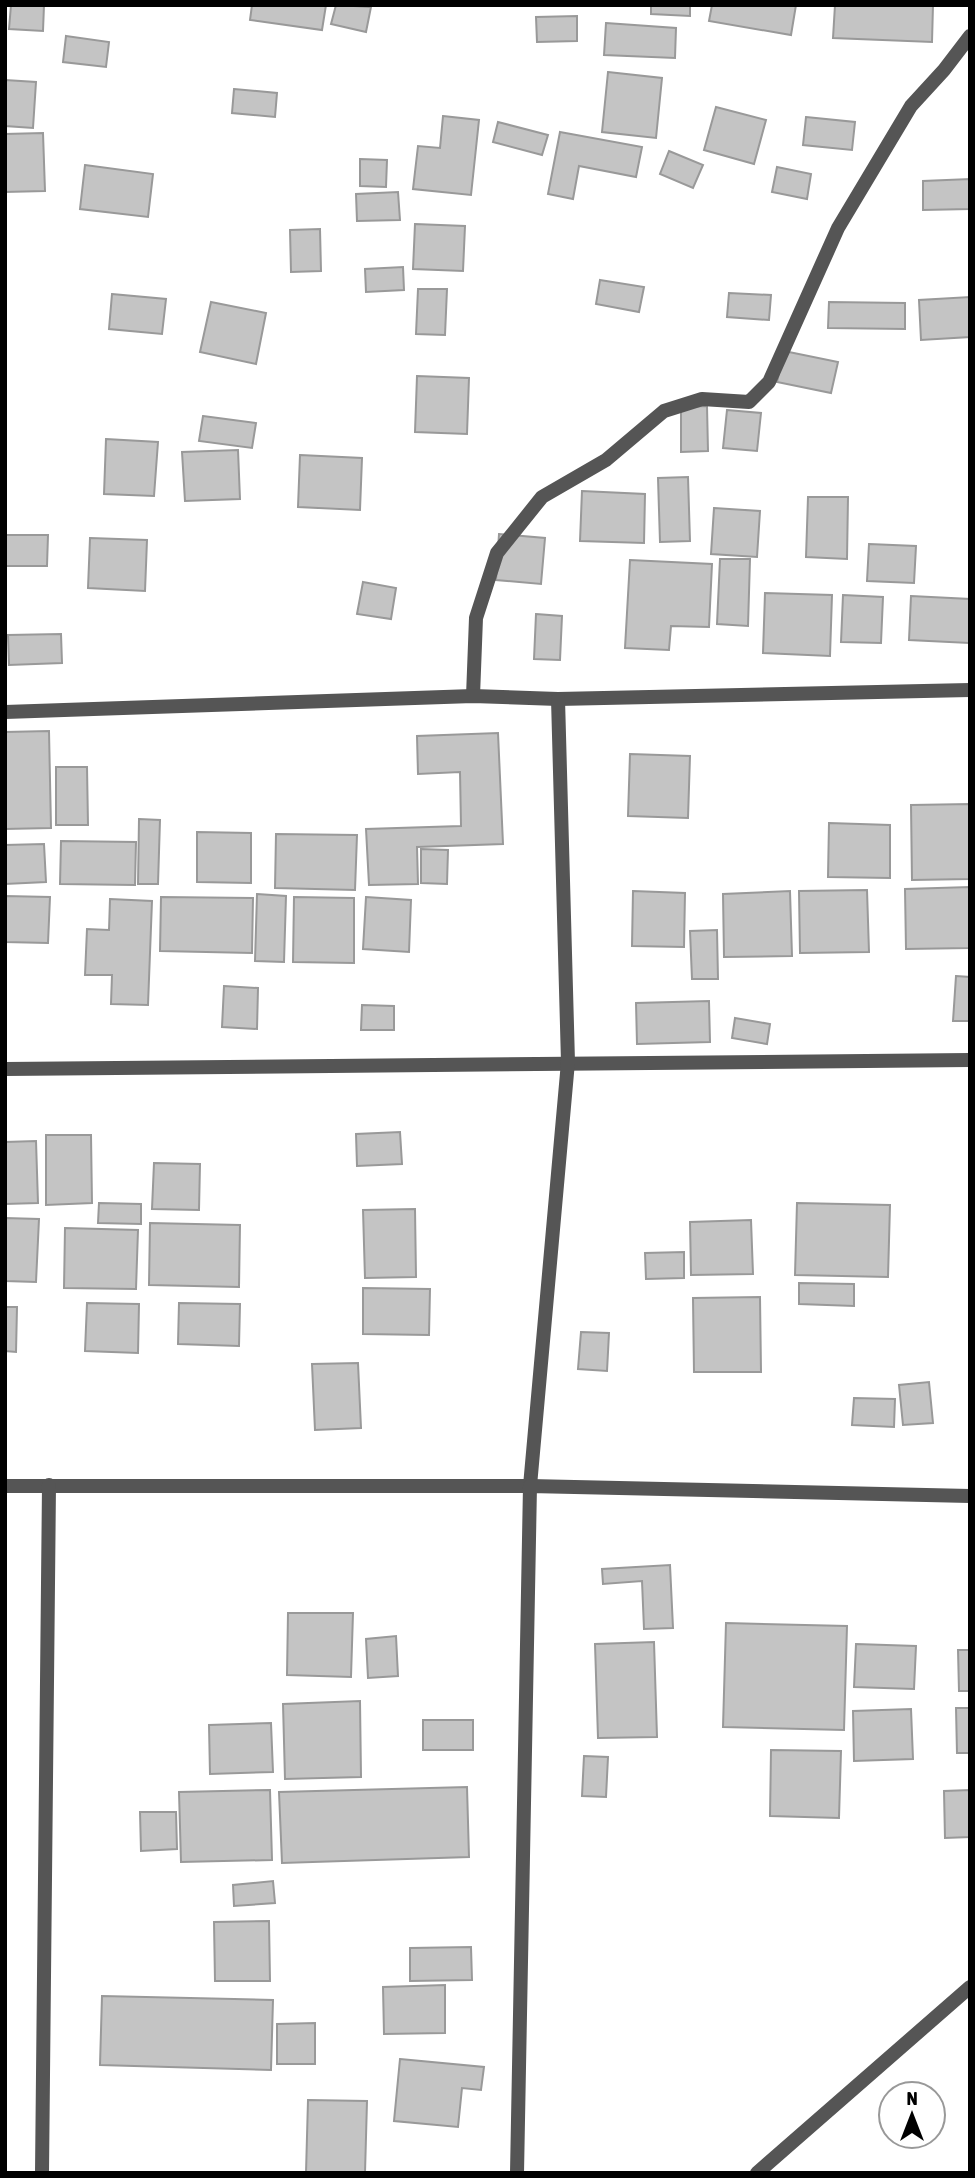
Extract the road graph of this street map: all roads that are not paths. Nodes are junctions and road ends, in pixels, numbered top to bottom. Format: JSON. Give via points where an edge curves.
{"nodes":[{"id":1,"x":970,"y":36,"type":"edge"},
{"id":2,"x":970,"y":690,"type":"edge"},
{"id":3,"x":473,"y":696,"type":"junction"},
{"id":4,"x":558,"y":699,"type":"junction"},
{"id":5,"x":5,"y":712,"type":"edge"},
{"id":6,"x":970,"y":1060,"type":"edge"},
{"id":7,"x":568,"y":1062,"type":"junction"},
{"id":8,"x":5,"y":1069,"type":"edge"},
{"id":9,"x":48,"y":1485,"type":"junction"},
{"id":10,"x":5,"y":1486,"type":"edge"},
{"id":11,"x":530,"y":1486,"type":"junction"},
{"id":12,"x":970,"y":1496,"type":"edge"},
{"id":13,"x":970,"y":1987,"type":"edge"},
{"id":14,"x":42,"y":2173,"type":"edge"},
{"id":15,"x":517,"y":2173,"type":"edge"},
{"id":16,"x":757,"y":2173,"type":"edge"}],
"edges":[{"from":1,"to":3,"type":"street","via":[[911,106],[838,228],[769,382],[749,402],[702,399],[664,411],[606,460],[542,497],[497,553],[476,618]]},
{"from":2,"to":4,"type":"street"},
{"from":3,"to":4,"type":"street"},
{"from":3,"to":5,"type":"street"},
{"from":4,"to":7,"type":"street"},
{"from":6,"to":7,"type":"street"},
{"from":7,"to":8,"type":"street"},
{"from":7,"to":11,"type":"street"},
{"from":9,"to":10,"type":"street"},
{"from":9,"to":11,"type":"street"},
{"from":9,"to":14,"type":"street"},
{"from":11,"to":12,"type":"street"},
{"from":11,"to":15,"type":"street"},
{"from":13,"to":16,"type":"street"}]}
